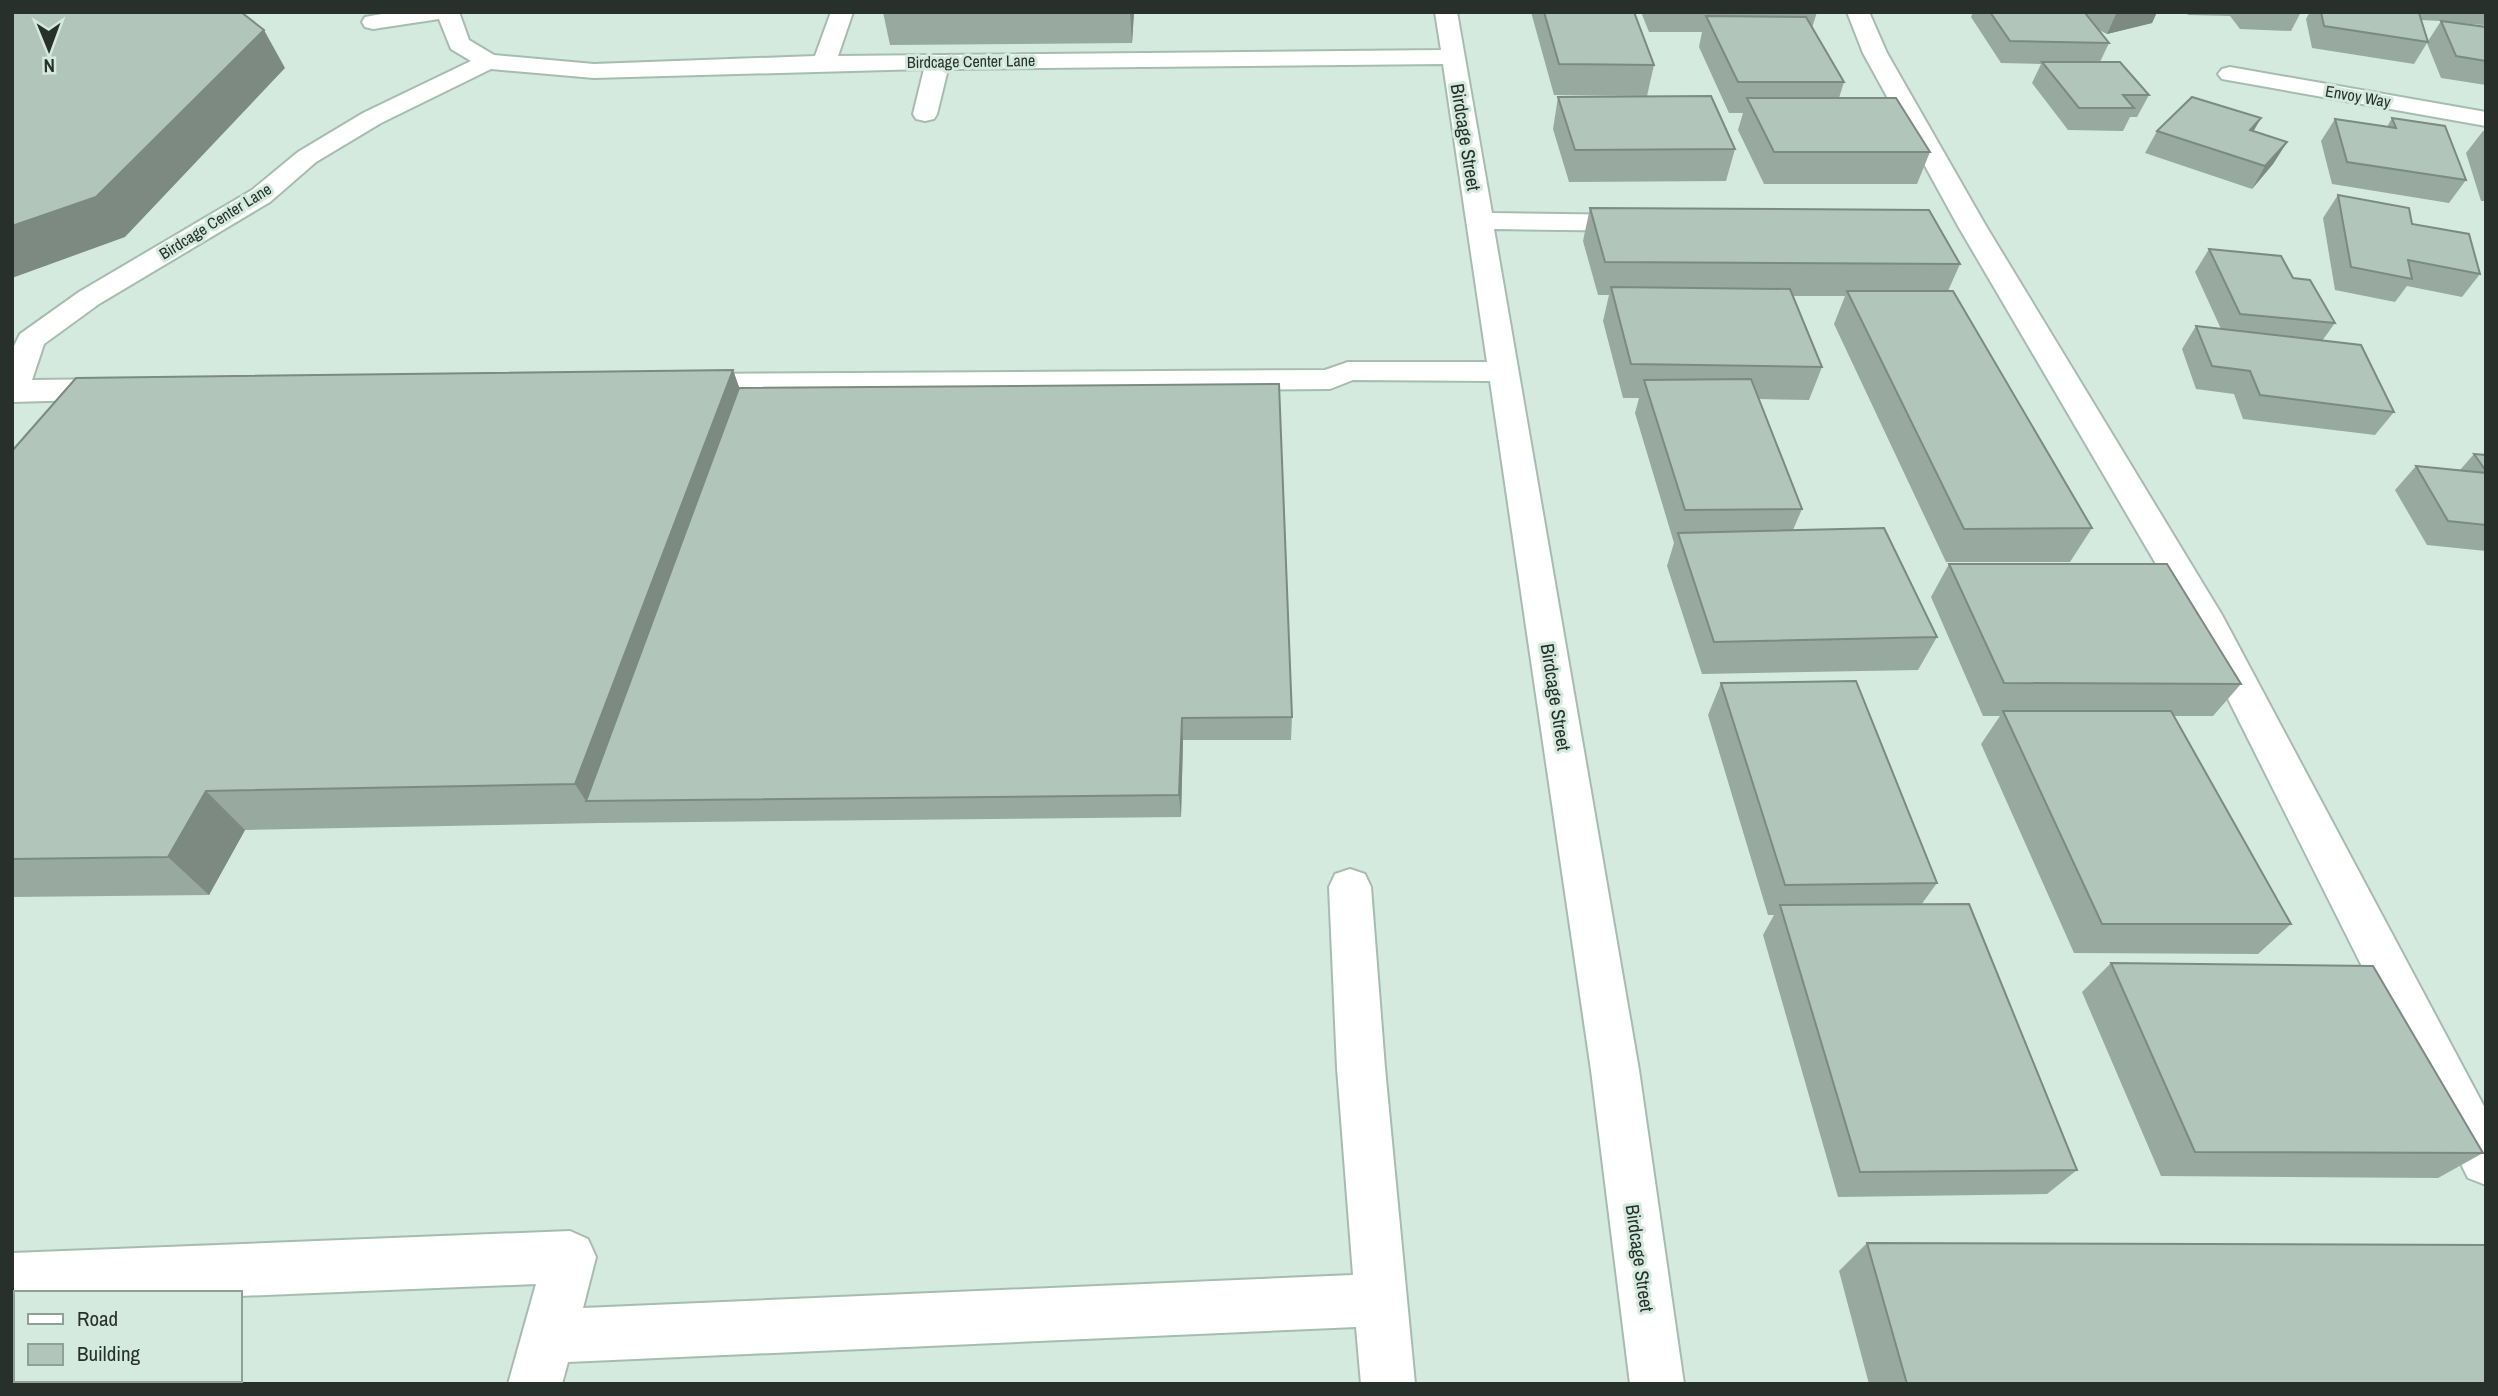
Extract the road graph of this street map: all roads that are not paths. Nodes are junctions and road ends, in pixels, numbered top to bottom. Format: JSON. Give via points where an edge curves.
{"nodes":[{"id":1,"x":439,"y":12,"type":"edge"},
{"id":2,"x":448,"y":12,"type":"edge"},
{"id":3,"x":842,"y":12,"type":"edge"},
{"id":4,"x":1446,"y":12,"type":"edge"},
{"id":5,"x":1858,"y":12,"type":"edge"},
{"id":6,"x":373,"y":22,"type":"dead end"},
{"id":7,"x":1453,"y":57,"type":"junction"},
{"id":8,"x":488,"y":62,"type":"junction"},
{"id":9,"x":939,"y":62,"type":"junction"},
{"id":10,"x":824,"y":63,"type":"junction"},
{"id":11,"x":2230,"y":74,"type":"dead end"},
{"id":12,"x":926,"y":114,"type":"dead end"},
{"id":13,"x":2486,"y":119,"type":"edge"},
{"id":14,"x":1480,"y":221,"type":"junction"},
{"id":15,"x":1667,"y":223,"type":"edge"},
{"id":16,"x":1505,"y":372,"type":"junction"},
{"id":17,"x":14,"y":384,"type":"edge"},
{"id":18,"x":662,"y":384,"type":"edge"},
{"id":19,"x":145,"y":389,"type":"edge"},
{"id":20,"x":1350,"y":887,"type":"dead end"},
{"id":21,"x":2486,"y":1161,"type":"edge"},
{"id":22,"x":12,"y":1279,"type":"edge"},
{"id":23,"x":1381,"y":1300,"type":"junction"},
{"id":24,"x":541,"y":1360,"type":"edge"},
{"id":25,"x":1388,"y":1384,"type":"edge"},
{"id":26,"x":1657,"y":1384,"type":"edge"}],
"edges":[{"from":1,"to":6,"type":"street"},
{"from":2,"to":8,"type":"street","name":"Birdcage Center Lane","via":[[459,44]]},
{"from":3,"to":10,"type":"street"},
{"from":4,"to":7,"type":"street","name":"Birdcage Street"},
{"from":5,"to":21,"type":"street","via":[[1958,225],[2204,615]]},
{"from":7,"to":9,"type":"street","name":"Birdcage Center Lane"},
{"from":7,"to":14,"type":"street","name":"Birdcage Street"},
{"from":8,"to":10,"type":"street","name":"Birdcage Center Lane","via":[[594,71]]},
{"from":8,"to":17,"type":"street","name":"Birdcage Center Lane","via":[[361,125],[307,157],[261,196],[89,298],[31,340]]},
{"from":9,"to":10,"type":"street","name":"Birdcage Center Lane"},
{"from":9,"to":12,"type":"street"},
{"from":11,"to":13,"type":"street","name":"Envoy Way"},
{"from":14,"to":15,"type":"street"},
{"from":14,"to":16,"type":"street","name":"Birdcage Street"},
{"from":16,"to":18,"type":"street","via":[[1348,371],[1330,379]]},
{"from":16,"to":26,"type":"street","name":"Birdcage Street","via":[[1615,1070]]},
{"from":17,"to":19,"type":"street"},
{"from":20,"to":23,"type":"street"},
{"from":22,"to":24,"type":"street","via":[[570,1257]]},
{"from":23,"to":24,"type":"street"},
{"from":23,"to":25,"type":"street"}]}
